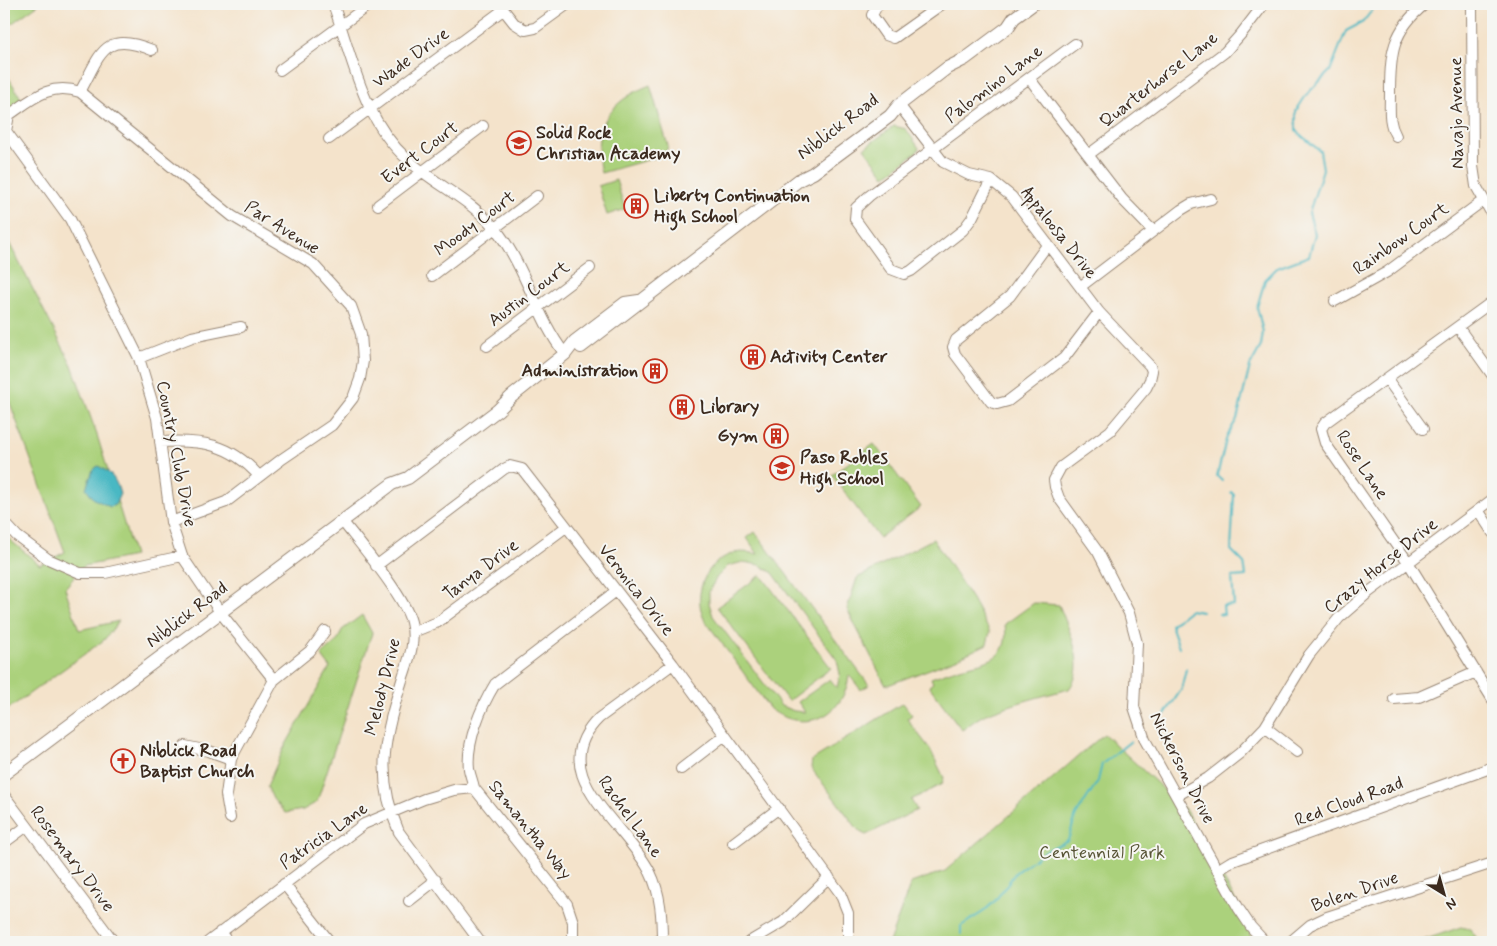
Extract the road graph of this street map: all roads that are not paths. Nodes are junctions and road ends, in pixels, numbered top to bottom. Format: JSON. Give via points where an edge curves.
{"nodes":[{"id":1,"x":333,"y":4,"type":"edge"},
{"id":2,"x":370,"y":4,"type":"edge"},
{"id":3,"x":568,"y":4,"type":"edge"},
{"id":4,"x":878,"y":4,"type":"edge"},
{"id":5,"x":942,"y":4,"type":"edge"},
{"id":6,"x":1033,"y":4,"type":"edge"},
{"id":7,"x":1264,"y":4,"type":"edge"},
{"id":8,"x":1425,"y":4,"type":"edge"},
{"id":9,"x":1472,"y":4,"type":"edge"},
{"id":10,"x":501,"y":7,"type":"edge"},
{"id":11,"x":341,"y":25,"type":"junction"},
{"id":12,"x":1075,"y":44,"type":"dead end"},
{"id":13,"x":152,"y":50,"type":"dead end"},
{"id":14,"x":280,"y":70,"type":"dead end"},
{"id":15,"x":1029,"y":78,"type":"junction"},
{"id":16,"x":80,"y":92,"type":"junction"},
{"id":17,"x":899,"y":105,"type":"junction"},
{"id":18,"x":369,"y":109,"type":"junction"},
{"id":19,"x":5,"y":121,"type":"edge"},
{"id":20,"x":483,"y":126,"type":"dead end"},
{"id":21,"x":1396,"y":136,"type":"dead end"},
{"id":22,"x":329,"y":139,"type":"dead end"},
{"id":23,"x":933,"y":150,"type":"junction"},
{"id":24,"x":1088,"y":155,"type":"junction"},
{"id":25,"x":424,"y":173,"type":"junction"},
{"id":26,"x":991,"y":180,"type":"junction"},
{"id":27,"x":537,"y":196,"type":"dead end"},
{"id":28,"x":1211,"y":199,"type":"dead end"},
{"id":29,"x":1484,"y":200,"type":"junction"},
{"id":30,"x":378,"y":205,"type":"dead end"},
{"id":31,"x":1493,"y":216,"type":"edge"},
{"id":32,"x":496,"y":229,"type":"junction"},
{"id":33,"x":1153,"y":231,"type":"junction"},
{"id":34,"x":1048,"y":244,"type":"junction"},
{"id":35,"x":590,"y":268,"type":"dead end"},
{"id":36,"x":432,"y":276,"type":"dead end"},
{"id":37,"x":1080,"y":287,"type":"junction"},
{"id":38,"x":1335,"y":301,"type":"dead end"},
{"id":39,"x":1493,"y":301,"type":"edge"},
{"id":40,"x":538,"y":308,"type":"junction"},
{"id":41,"x":1099,"y":312,"type":"junction"},
{"id":42,"x":241,"y":327,"type":"dead end"},
{"id":43,"x":1458,"y":327,"type":"junction"},
{"id":44,"x":487,"y":346,"type":"dead end"},
{"id":45,"x":565,"y":354,"type":"junction"},
{"id":46,"x":139,"y":358,"type":"junction"},
{"id":47,"x":1493,"y":376,"type":"edge"},
{"id":48,"x":1387,"y":379,"type":"junction"},
{"id":49,"x":1132,"y":406,"type":"joint"},
{"id":50,"x":1423,"y":429,"type":"dead end"},
{"id":51,"x":160,"y":442,"type":"junction"},
{"id":52,"x":259,"y":476,"type":"junction"},
{"id":53,"x":1493,"y":499,"type":"edge"},
{"id":54,"x":1478,"y":510,"type":"junction"},
{"id":55,"x":4,"y":522,"type":"edge"},
{"id":56,"x":171,"y":522,"type":"junction"},
{"id":57,"x":343,"y":522,"type":"junction"},
{"id":58,"x":566,"y":527,"type":"junction"},
{"id":59,"x":1493,"y":533,"type":"edge"},
{"id":60,"x":182,"y":556,"type":"junction"},
{"id":61,"x":1408,"y":562,"type":"junction"},
{"id":62,"x":376,"y":566,"type":"junction"},
{"id":63,"x":616,"y":591,"type":"junction"},
{"id":64,"x":220,"y":612,"type":"junction"},
{"id":65,"x":325,"y":631,"type":"dead end"},
{"id":66,"x":413,"y":632,"type":"junction"},
{"id":67,"x":673,"y":664,"type":"junction"},
{"id":68,"x":1476,"y":672,"type":"junction"},
{"id":69,"x":274,"y":680,"type":"junction"},
{"id":70,"x":1394,"y":699,"type":"dead end"},
{"id":71,"x":1493,"y":700,"type":"edge"},
{"id":72,"x":1265,"y":726,"type":"junction"},
{"id":73,"x":726,"y":735,"type":"junction"},
{"id":74,"x":185,"y":746,"type":"dead end"},
{"id":75,"x":1297,"y":752,"type":"dead end"},
{"id":76,"x":231,"y":759,"type":"junction"},
{"id":77,"x":1493,"y":767,"type":"edge"},
{"id":78,"x":681,"y":768,"type":"dead end"},
{"id":79,"x":4,"y":774,"type":"edge"},
{"id":80,"x":474,"y":788,"type":"junction"},
{"id":81,"x":4,"y":794,"type":"edge"},
{"id":82,"x":1178,"y":795,"type":"junction"},
{"id":83,"x":779,"y":808,"type":"junction"},
{"id":84,"x":390,"y":812,"type":"junction"},
{"id":85,"x":230,"y":818,"type":"dead end"},
{"id":86,"x":27,"y":826,"type":"junction"},
{"id":87,"x":4,"y":843,"type":"edge"},
{"id":88,"x":734,"y":843,"type":"dead end"},
{"id":89,"x":1493,"y":863,"type":"edge"},
{"id":90,"x":1217,"y":870,"type":"junction"},
{"id":91,"x":830,"y":878,"type":"junction"},
{"id":92,"x":436,"y":880,"type":"junction"},
{"id":93,"x":284,"y":884,"type":"junction"},
{"id":94,"x":409,"y":901,"type":"dead end"},
{"id":95,"x":220,"y":932,"type":"junction"},
{"id":96,"x":113,"y":942,"type":"edge"},
{"id":97,"x":208,"y":942,"type":"edge"},
{"id":98,"x":228,"y":942,"type":"edge"},
{"id":99,"x":330,"y":942,"type":"edge"},
{"id":100,"x":480,"y":942,"type":"edge"},
{"id":101,"x":573,"y":942,"type":"edge"},
{"id":102,"x":662,"y":942,"type":"edge"},
{"id":103,"x":749,"y":942,"type":"edge"},
{"id":104,"x":848,"y":942,"type":"edge"},
{"id":105,"x":1265,"y":942,"type":"edge"},
{"id":106,"x":1290,"y":942,"type":"edge"}],
"edges":[{"from":1,"to":11,"type":"street"},
{"from":2,"to":11,"type":"street"},
{"from":3,"to":10,"type":"street","name":"Wade Drive","via":[[530,30],[520,28]]},
{"from":4,"to":5,"type":"street","via":[[872,15],[886,35],[894,38]]},
{"from":6,"to":17,"type":"main road","name":"Niblick Road","via":[[973,54],[947,68]]},
{"from":7,"to":24,"type":"street","name":"Quarterhorse Lane","via":[[1225,52]]},
{"from":8,"to":21,"type":"street","via":[[1401,29],[1393,47],[1390,125]]},
{"from":9,"to":29,"type":"street","name":"Navajo Avenue","via":[[1473,166],[1476,186]]},
{"from":10,"to":18,"type":"street","name":"Wade Drive"},
{"from":11,"to":14,"type":"street"},
{"from":11,"to":18,"type":"street"},
{"from":12,"to":15,"type":"street","name":"Palomino Lane"},
{"from":13,"to":16,"type":"street","via":[[132,42],[115,43],[101,55]]},
{"from":15,"to":23,"type":"street","name":"Palomino Lane"},
{"from":15,"to":24,"type":"street"},
{"from":16,"to":19,"type":"street","name":"Country Club Drive","via":[[55,88],[27,102]]},
{"from":16,"to":52,"type":"street","name":"Par Avenue","via":[[232,216],[313,264],[351,306],[361,334],[363,361],[353,398],[332,425]]},
{"from":17,"to":23,"type":"street","name":"Appaloosa Drive"},
{"from":17,"to":45,"type":"main road","name":"Niblick Road","via":[[884,110],[846,138],[808,167],[799,180],[639,301],[631,311],[578,349]]},
{"from":18,"to":22,"type":"street","name":"Wade Drive"},
{"from":18,"to":25,"type":"street","via":[[394,146]]},
{"from":19,"to":46,"type":"street","name":"Country Club Drive","via":[[10,138],[70,220]]},
{"from":20,"to":25,"type":"street","name":"Evert Court"},
{"from":23,"to":26,"type":"street","name":"Appaloosa Drive","via":[[943,162],[956,169]]},
{"from":23,"to":26,"type":"street","name":"Palomino Lane","via":[[856,208],[855,218],[891,269],[904,274],[912,271],[963,230]]},
{"from":24,"to":33,"type":"street","via":[[1122,199]]},
{"from":25,"to":30,"type":"street","name":"Evert Court"},
{"from":25,"to":32,"type":"street","via":[[483,215]]},
{"from":26,"to":34,"type":"street","name":"Appaloosa Drive","via":[[1012,197]]},
{"from":27,"to":32,"type":"street","name":"Moody Court"},
{"from":28,"to":33,"type":"street","via":[[1191,204]]},
{"from":29,"to":31,"type":"street","name":"Navajo Avenue"},
{"from":29,"to":38,"type":"street","name":"Rainbow Court","via":[[1387,272]]},
{"from":32,"to":36,"type":"street","name":"Moody Court"},
{"from":32,"to":40,"type":"street","via":[[516,260]]},
{"from":33,"to":37,"type":"street"},
{"from":34,"to":37,"type":"street","name":"Appaloosa Drive"},
{"from":34,"to":41,"type":"street","via":[[1010,296],[956,340],[953,347],[991,402],[1008,401],[1064,358]]},
{"from":35,"to":40,"type":"street","name":"Austin Court"},
{"from":37,"to":41,"type":"street","name":"Appaloosa Drive"},
{"from":39,"to":43,"type":"street","name":"Rose Lane"},
{"from":40,"to":44,"type":"street","name":"Austin Court"},
{"from":40,"to":45,"type":"street","via":[[550,335]]},
{"from":41,"to":49,"type":"street","name":"Appaloosa Drive","via":[[1152,371],[1146,388]]},
{"from":42,"to":46,"type":"street","via":[[192,337]]},
{"from":43,"to":47,"type":"street"},
{"from":43,"to":48,"type":"street","name":"Rose Lane"},
{"from":45,"to":57,"type":"main road","name":"Niblick Road","via":[[498,410]]},
{"from":46,"to":51,"type":"street","name":"Country Club Drive","via":[[157,418]]},
{"from":48,"to":50,"type":"street"},
{"from":48,"to":61,"type":"street","name":"Rose Lane","via":[[1321,429],[1322,436]]},
{"from":49,"to":82,"type":"street","name":"Nickerson Drive","via":[[1110,430],[1061,467],[1054,480],[1059,498],[1098,552],[1129,613],[1137,643],[1133,687],[1137,720]]},
{"from":51,"to":52,"type":"street","via":[[211,444],[230,451]]},
{"from":51,"to":56,"type":"street","name":"Country Club Drive"},
{"from":52,"to":56,"type":"street","name":"Par Avenue","via":[[226,502]]},
{"from":53,"to":54,"type":"street","name":"Crazy Horse Drive"},
{"from":54,"to":59,"type":"street"},
{"from":54,"to":61,"type":"street","name":"Crazy Horse Drive"},
{"from":55,"to":60,"type":"street","via":[[48,559],[80,573],[105,573]]},
{"from":56,"to":60,"type":"street","name":"Country Club Drive"},
{"from":57,"to":62,"type":"street","name":"Melody Drive"},
{"from":57,"to":64,"type":"main road","name":"Niblick Road"},
{"from":58,"to":62,"type":"street","name":"Veronica Drive","via":[[522,469],[510,466]]},
{"from":58,"to":63,"type":"street","name":"Veronica Drive"},
{"from":58,"to":66,"type":"street","name":"Tanya Drive","via":[[438,622]]},
{"from":60,"to":64,"type":"street","name":"Country Club Drive"},
{"from":61,"to":68,"type":"street","name":"Rose Lane"},
{"from":61,"to":72,"type":"street","name":"Crazy Horse Drive","via":[[1339,618],[1309,655]]},
{"from":62,"to":66,"type":"street","name":"Melody Drive","via":[[400,599],[411,620]]},
{"from":63,"to":67,"type":"street","name":"Veronica Drive"},
{"from":63,"to":80,"type":"street","name":"Samantha Way","via":[[495,684],[472,740],[469,769]]},
{"from":64,"to":69,"type":"street","name":"Country Club Drive"},
{"from":64,"to":79,"type":"main road","name":"Niblick Road"},
{"from":65,"to":69,"type":"street","via":[[310,651]]},
{"from":66,"to":84,"type":"street","name":"Melody Drive","via":[[412,648],[385,742],[382,768]]},
{"from":67,"to":73,"type":"street","name":"Veronica Drive"},
{"from":67,"to":102,"type":"street","name":"Rachel Lane","via":[[589,728],[582,740],[578,766],[589,790],[650,872],[661,908]]},
{"from":68,"to":70,"type":"street","via":[[1419,697]]},
{"from":68,"to":71,"type":"street","name":"Rose Lane"},
{"from":69,"to":76,"type":"street"},
{"from":72,"to":75,"type":"street"},
{"from":72,"to":82,"type":"street","name":"Crazy Horse Drive","via":[[1240,753],[1208,778]]},
{"from":73,"to":78,"type":"street"},
{"from":73,"to":83,"type":"street","name":"Veronica Drive"},
{"from":74,"to":76,"type":"street"},
{"from":76,"to":85,"type":"street","via":[[226,795]]},
{"from":77,"to":90,"type":"street","name":"Red Cloud Road","via":[[1230,862]]},
{"from":80,"to":84,"type":"street","name":"Patricia Lane","via":[[454,790]]},
{"from":80,"to":101,"type":"street","name":"Samantha Way","via":[[567,904],[573,922]]},
{"from":81,"to":86,"type":"street","name":"Rosemary Drive"},
{"from":82,"to":90,"type":"street","name":"Nickerson Drive"},
{"from":83,"to":88,"type":"street"},
{"from":83,"to":91,"type":"street","name":"Veronica Drive"},
{"from":84,"to":92,"type":"street","name":"Melody Drive","via":[[399,832]]},
{"from":84,"to":93,"type":"street","name":"Patricia Lane","via":[[364,824]]},
{"from":86,"to":87,"type":"street"},
{"from":86,"to":96,"type":"street","name":"Rosemary Drive"},
{"from":89,"to":106,"type":"street","name":"Bolen Drive","via":[[1327,916]]},
{"from":90,"to":105,"type":"street","name":"Nickerson Drive","via":[[1247,921]]},
{"from":91,"to":103,"type":"street","via":[[783,922]]},
{"from":91,"to":104,"type":"street","name":"Veronica Drive","via":[[845,902],[850,928]]},
{"from":92,"to":94,"type":"street"},
{"from":92,"to":100,"type":"street","name":"Melody Drive"},
{"from":93,"to":95,"type":"street","name":"Patricia Lane"},
{"from":93,"to":99,"type":"street"},
{"from":95,"to":97,"type":"street","name":"Patricia Lane"},
{"from":95,"to":98,"type":"street"}]}
